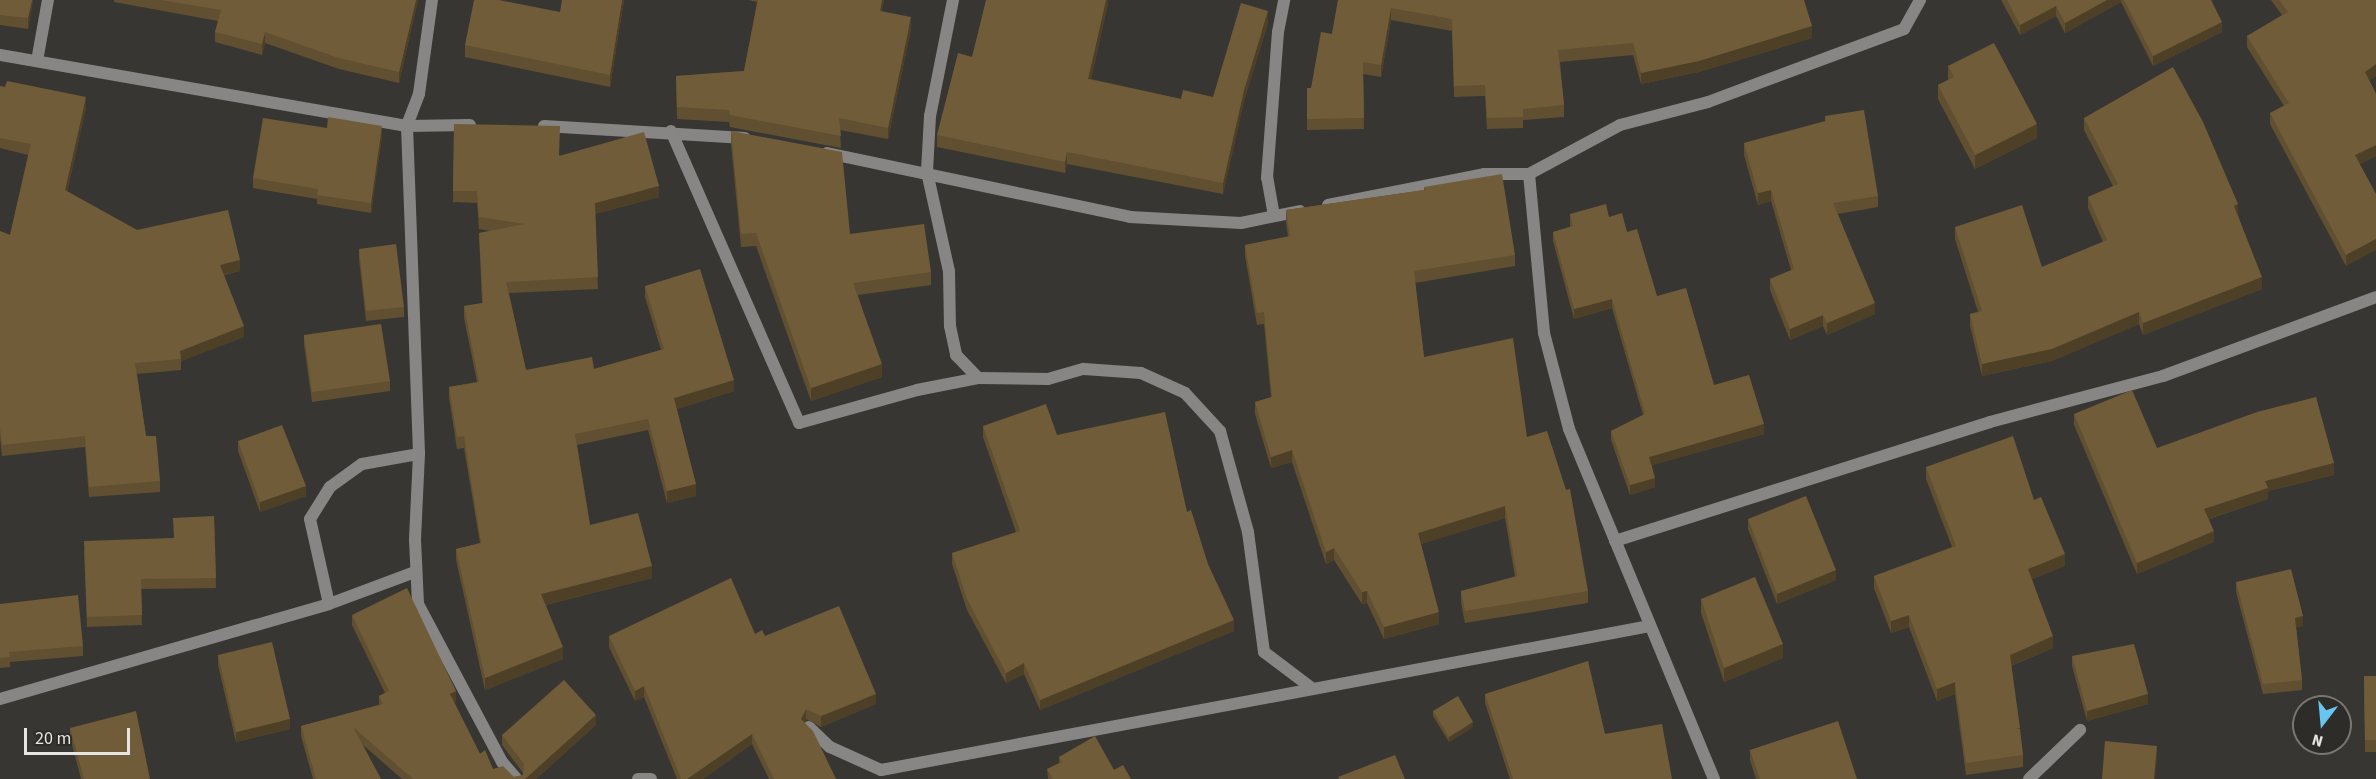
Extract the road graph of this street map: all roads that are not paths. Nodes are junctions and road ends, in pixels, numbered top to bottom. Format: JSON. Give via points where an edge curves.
{"nodes":[{"id":1,"x":48,"y":0,"type":"edge"},
{"id":2,"x":432,"y":0,"type":"edge"},
{"id":3,"x":953,"y":0,"type":"edge"},
{"id":4,"x":1284,"y":0,"type":"edge"},
{"id":5,"x":1920,"y":0,"type":"edge"},
{"id":6,"x":0,"y":55,"type":"edge"},
{"id":7,"x":37,"y":61,"type":"junction"},
{"id":8,"x":483,"y":125,"type":"edge"},
{"id":9,"x":407,"y":126,"type":"junction"},
{"id":10,"x":531,"y":126,"type":"edge"},
{"id":11,"x":671,"y":131,"type":"junction"},
{"id":12,"x":763,"y":141,"type":"edge"},
{"id":13,"x":810,"y":150,"type":"edge"},
{"id":14,"x":927,"y":172,"type":"junction"},
{"id":15,"x":1529,"y":174,"type":"junction"},
{"id":16,"x":1274,"y":216,"type":"junction"},
{"id":17,"x":2376,"y":297,"type":"edge"},
{"id":18,"x":978,"y":378,"type":"junction"},
{"id":19,"x":419,"y":454,"type":"junction"},
{"id":20,"x":1616,"y":541,"type":"junction"},
{"id":21,"x":415,"y":572,"type":"junction"},
{"id":22,"x":329,"y":604,"type":"junction"},
{"id":23,"x":1650,"y":626,"type":"junction"},
{"id":24,"x":1313,"y":689,"type":"junction"},
{"id":25,"x":0,"y":699,"type":"edge"},
{"id":26,"x":809,"y":727,"type":"edge"},
{"id":27,"x":2080,"y":730,"type":"dead end"},
{"id":28,"x":879,"y":775,"type":"edge"},
{"id":29,"x":517,"y":779,"type":"edge"},
{"id":30,"x":638,"y":779,"type":"edge"},
{"id":31,"x":651,"y":779,"type":"edge"},
{"id":32,"x":1714,"y":779,"type":"edge"},
{"id":33,"x":2029,"y":779,"type":"edge"}],
"edges":[{"from":1,"to":7,"type":"street"},
{"from":2,"to":9,"type":"street","via":[[419,94]]},
{"from":3,"to":14,"type":"street","via":[[930,116]]},
{"from":4,"to":16,"type":"street","via":[[1267,178]]},
{"from":5,"to":15,"type":"street","via":[[1904,29],[1708,102],[1620,125]]},
{"from":6,"to":7,"type":"street"},
{"from":7,"to":9,"type":"street"},
{"from":8,"to":9,"type":"street"},
{"from":9,"to":19,"type":"street"},
{"from":10,"to":11,"type":"street"},
{"from":11,"to":12,"type":"street"},
{"from":11,"to":18,"type":"street","via":[[799,423],[917,390]]},
{"from":13,"to":14,"type":"street"},
{"from":14,"to":16,"type":"street","via":[[1130,217],[1241,223]]},
{"from":14,"to":18,"type":"street","via":[[949,272],[956,355]]},
{"from":15,"to":16,"type":"street","via":[[1484,174]]},
{"from":15,"to":20,"type":"street","via":[[1544,333],[1569,429]]},
{"from":17,"to":20,"type":"street","via":[[2163,376],[1990,422]]},
{"from":18,"to":24,"type":"street","via":[[1048,379],[1084,369],[1141,373],[1185,393],[1220,431],[1248,532],[1264,652]]},
{"from":19,"to":21,"type":"street"},
{"from":19,"to":22,"type":"street","via":[[362,464],[330,487],[310,519]]},
{"from":20,"to":23,"type":"street"},
{"from":21,"to":22,"type":"street"},
{"from":21,"to":29,"type":"street","via":[[418,604],[502,762]]},
{"from":22,"to":25,"type":"street"},
{"from":23,"to":24,"type":"street"},
{"from":23,"to":32,"type":"street"},
{"from":24,"to":28,"type":"street"},
{"from":26,"to":28,"type":"street","via":[[830,747]]},
{"from":27,"to":33,"type":"street"},
{"from":30,"to":31,"type":"street"}]}
